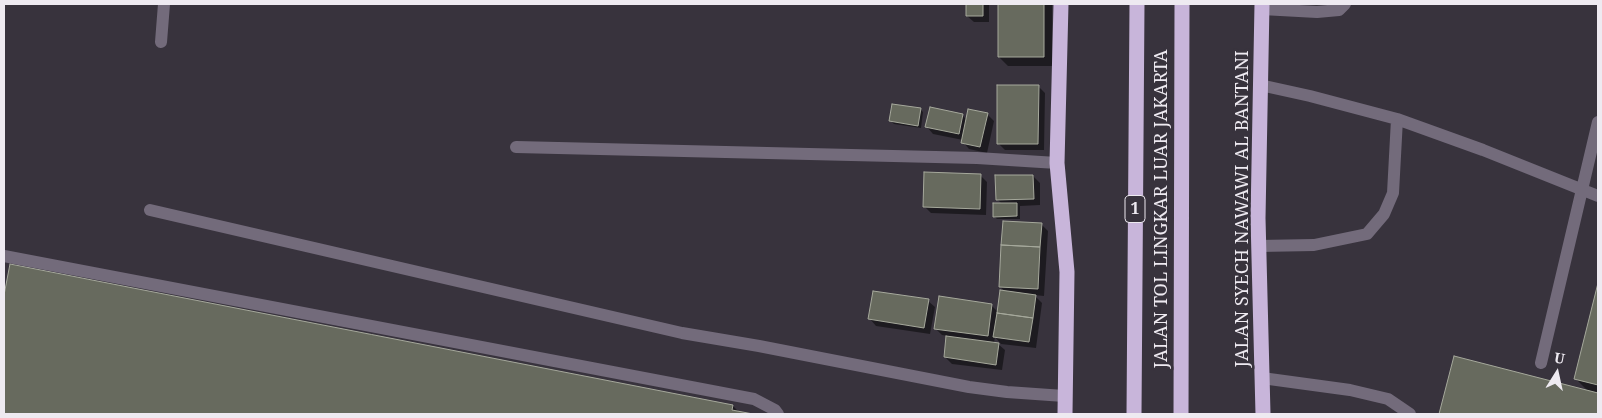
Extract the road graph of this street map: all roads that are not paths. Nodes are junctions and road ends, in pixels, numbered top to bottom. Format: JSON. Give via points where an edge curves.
{"nodes":[{"id":1,"x":164,"y":4,"type":"edge"},
{"id":2,"x":1061,"y":4,"type":"edge"},
{"id":3,"x":1136,"y":4,"type":"edge"},
{"id":4,"x":1182,"y":4,"type":"edge"},
{"id":5,"x":1345,"y":4,"type":"edge"},
{"id":6,"x":1262,"y":6,"type":"edge"},
{"id":7,"x":160,"y":42,"type":"dead end"},
{"id":8,"x":1260,"y":85,"type":"junction"},
{"id":9,"x":1397,"y":119,"type":"junction"},
{"id":10,"x":1598,"y":122,"type":"edge"},
{"id":11,"x":516,"y":147,"type":"dead end"},
{"id":12,"x":1057,"y":163,"type":"junction"},
{"id":13,"x":1583,"y":189,"type":"junction"},
{"id":14,"x":1598,"y":196,"type":"edge"},
{"id":15,"x":150,"y":210,"type":"dead end"},
{"id":16,"x":1258,"y":246,"type":"junction"},
{"id":17,"x":4,"y":256,"type":"edge"},
{"id":18,"x":1541,"y":363,"type":"dead end"},
{"id":19,"x":1262,"y":378,"type":"junction"},
{"id":20,"x":1064,"y":396,"type":"junction"},
{"id":21,"x":778,"y":414,"type":"edge"},
{"id":22,"x":1064,"y":414,"type":"edge"},
{"id":23,"x":1134,"y":414,"type":"edge"},
{"id":24,"x":1181,"y":414,"type":"edge"},
{"id":25,"x":1263,"y":414,"type":"edge"},
{"id":26,"x":1410,"y":414,"type":"edge"}],
"edges":[{"from":1,"to":7,"type":"lane"},
{"from":2,"to":12,"type":"highway"},
{"from":3,"to":23,"type":"highway","name":"JALAN TOL LINGKAR LUAR JAKARTA","number":"1"},
{"from":4,"to":24,"type":"highway","name":"JALAN TOL LINGKAR LUAR JAKARTA"},
{"from":5,"to":6,"type":"lane","via":[[1338,10],[1317,12]]},
{"from":6,"to":8,"type":"highway","name":"JALAN SYECH NAWAWI AL BANTANI"},
{"from":8,"to":9,"type":"lane"},
{"from":8,"to":16,"type":"highway","name":"JALAN SYECH NAWAWI AL BANTANI"},
{"from":9,"to":13,"type":"lane"},
{"from":9,"to":16,"type":"lane","via":[[1393,193],[1384,214],[1367,234],[1314,244]]},
{"from":10,"to":13,"type":"lane"},
{"from":11,"to":12,"type":"lane","via":[[977,158]]},
{"from":12,"to":20,"type":"highway","via":[[1067,272]]},
{"from":13,"to":14,"type":"lane"},
{"from":13,"to":18,"type":"lane"},
{"from":15,"to":20,"type":"lane","via":[[682,333],[969,386]]},
{"from":16,"to":19,"type":"highway","name":"JALAN SYECH NAWAWI AL BANTANI"},
{"from":17,"to":21,"type":"lane","via":[[754,399]]},
{"from":19,"to":25,"type":"highway","name":"JALAN SYECH NAWAWI AL BANTANI"},
{"from":19,"to":26,"type":"lane","via":[[1350,390],[1388,399]]},
{"from":20,"to":22,"type":"highway"}]}
